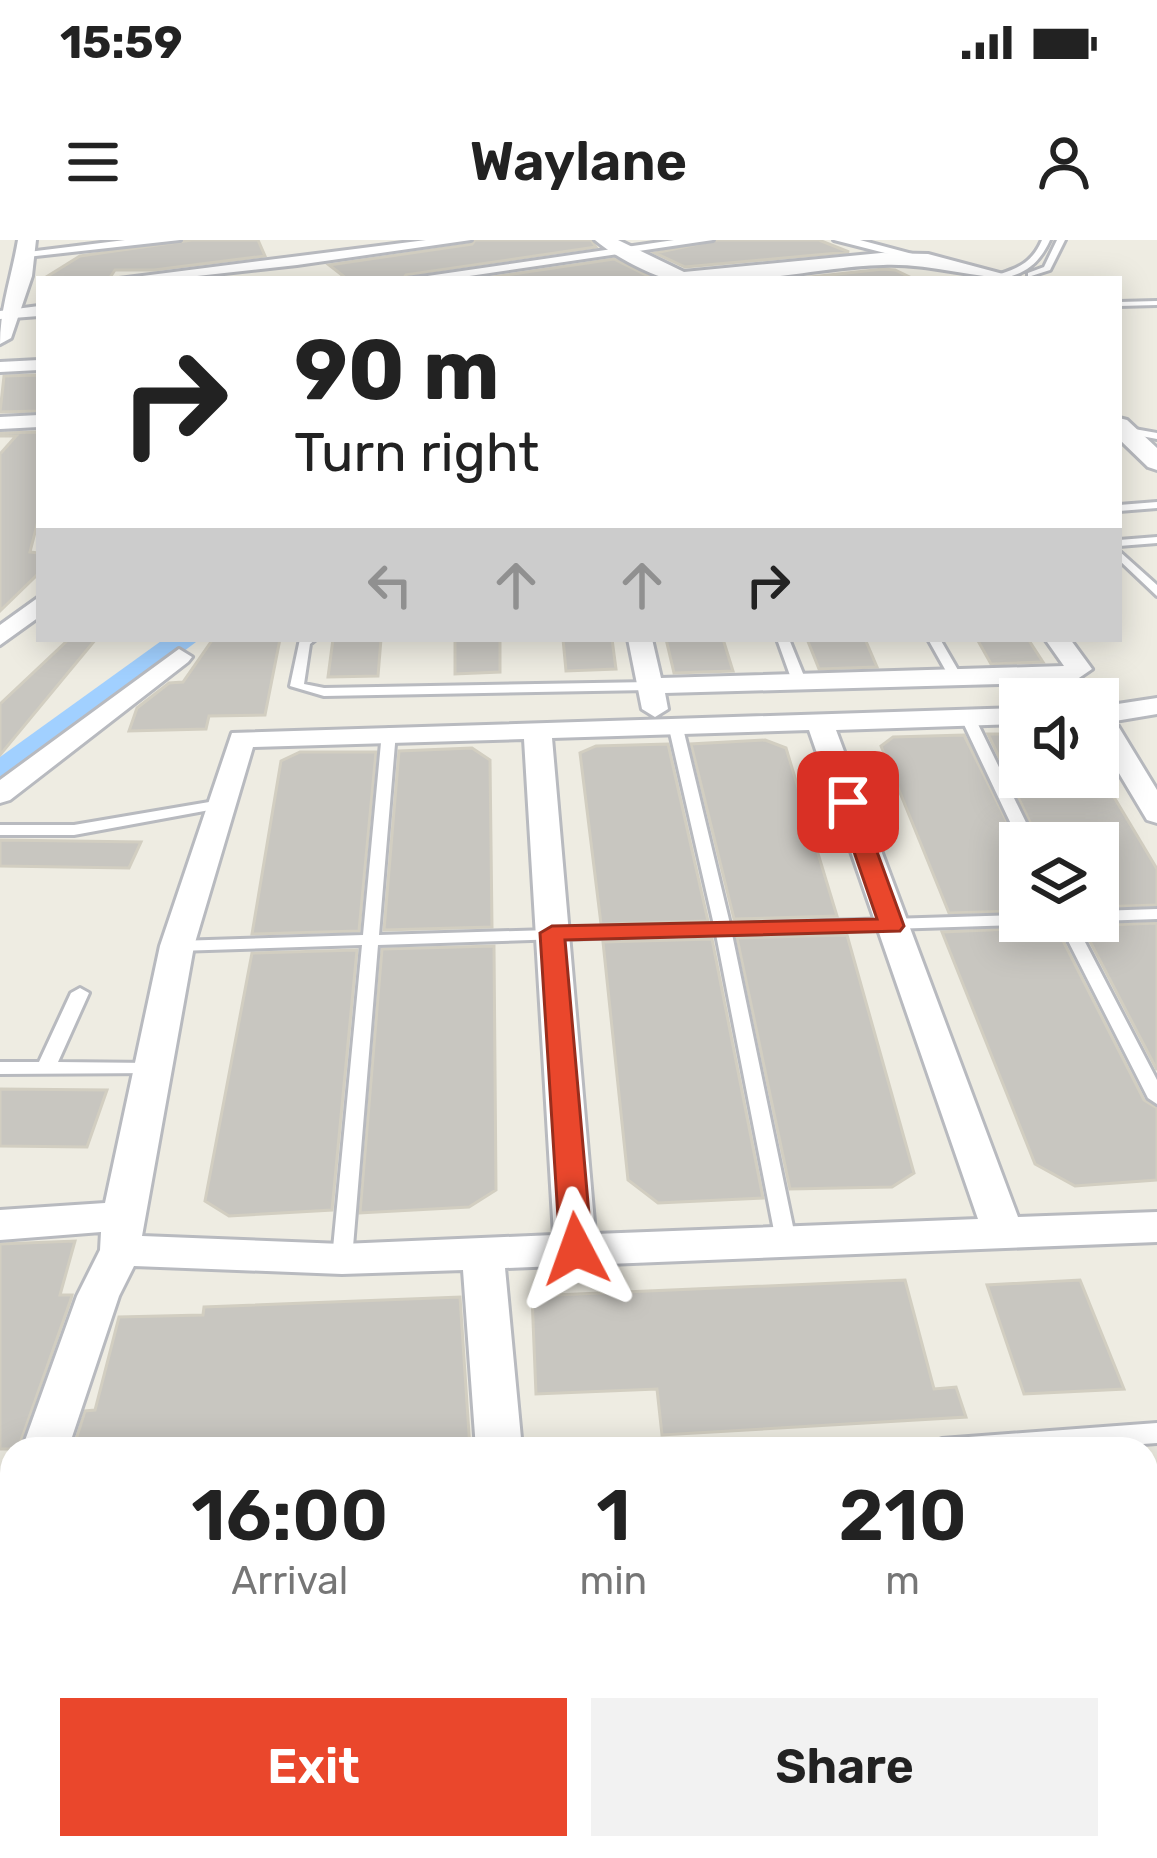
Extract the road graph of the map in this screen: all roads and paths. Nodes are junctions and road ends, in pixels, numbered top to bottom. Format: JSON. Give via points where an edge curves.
{"nodes":[{"id":1,"x":173,"y":240,"type":"edge"},
{"id":2,"x":307,"y":240,"type":"edge"},
{"id":3,"x":464,"y":240,"type":"edge"},
{"id":4,"x":604,"y":240,"type":"edge"},
{"id":5,"x":706,"y":240,"type":"edge"},
{"id":6,"x":841,"y":240,"type":"edge"},
{"id":7,"x":1046,"y":240,"type":"edge"},
{"id":8,"x":1061,"y":240,"type":"edge"},
{"id":9,"x":27,"y":246,"type":"edge"},
{"id":10,"x":345,"y":248,"type":"edge"},
{"id":11,"x":627,"y":251,"type":"junction"},
{"id":12,"x":301,"y":260,"type":"junction"},
{"id":13,"x":928,"y":260,"type":"junction"},
{"id":14,"x":784,"y":268,"type":"junction"},
{"id":15,"x":378,"y":271,"type":"dead end"},
{"id":16,"x":971,"y":273,"type":"edge"},
{"id":17,"x":154,"y":276,"type":"edge"},
{"id":18,"x":292,"y":276,"type":"edge"},
{"id":19,"x":438,"y":276,"type":"edge"},
{"id":20,"x":674,"y":276,"type":"edge"},
{"id":21,"x":708,"y":276,"type":"edge"},
{"id":22,"x":801,"y":276,"type":"edge"},
{"id":23,"x":1011,"y":276,"type":"edge"},
{"id":24,"x":1014,"y":276,"type":"edge"},
{"id":25,"x":28,"y":287,"type":"edge"},
{"id":26,"x":1122,"y":304,"type":"edge"},
{"id":27,"x":1156,"y":306,"type":"edge"},
{"id":28,"x":36,"y":311,"type":"edge"},
{"id":29,"x":5,"y":315,"type":"junction"},
{"id":30,"x":0,"y":338,"type":"edge"},
{"id":31,"x":36,"y":365,"type":"edge"},
{"id":32,"x":0,"y":367,"type":"edge"},
{"id":33,"x":36,"y":422,"type":"edge"},
{"id":34,"x":0,"y":423,"type":"edge"},
{"id":35,"x":1122,"y":435,"type":"edge"},
{"id":36,"x":1122,"y":436,"type":"edge"},
{"id":37,"x":1157,"y":436,"type":"edge"},
{"id":38,"x":1122,"y":438,"type":"edge"},
{"id":39,"x":1157,"y":462,"type":"edge"},
{"id":40,"x":1157,"y":490,"type":"edge"},
{"id":41,"x":1157,"y":506,"type":"edge"},
{"id":42,"x":1122,"y":508,"type":"edge"},
{"id":43,"x":1157,"y":540,"type":"edge"},
{"id":44,"x":1122,"y":543,"type":"edge"},
{"id":45,"x":1122,"y":557,"type":"edge"},
{"id":46,"x":1157,"y":592,"type":"edge"},
{"id":47,"x":36,"y":607,"type":"edge"},
{"id":48,"x":0,"y":638,"type":"edge"},
{"id":49,"x":304,"y":642,"type":"edge"},
{"id":50,"x":641,"y":642,"type":"edge"},
{"id":51,"x":784,"y":642,"type":"edge"},
{"id":52,"x":936,"y":642,"type":"edge"},
{"id":53,"x":1059,"y":642,"type":"edge"},
{"id":54,"x":179,"y":657,"type":"dead end"},
{"id":55,"x":956,"y":677,"type":"junction"},
{"id":56,"x":799,"y":681,"type":"junction"},
{"id":57,"x":650,"y":686,"type":"junction"},
{"id":58,"x":1157,"y":706,"type":"edge"},
{"id":59,"x":967,"y":716,"type":"junction"},
{"id":60,"x":999,"y":716,"type":"edge"},
{"id":61,"x":818,"y":720,"type":"junction"},
{"id":62,"x":666,"y":724,"type":"junction"},
{"id":63,"x":537,"y":728,"type":"junction"},
{"id":64,"x":389,"y":732,"type":"junction"},
{"id":65,"x":0,"y":794,"type":"edge"},
{"id":66,"x":1153,"y":800,"type":"edge"},
{"id":67,"x":221,"y":804,"type":"junction"},
{"id":68,"x":1018,"y":822,"type":"edge"},
{"id":69,"x":0,"y":830,"type":"edge"},
{"id":70,"x":1157,"y":914,"type":"edge"},
{"id":71,"x":1119,"y":915,"type":"edge"},
{"id":72,"x":999,"y":921,"type":"edge"},
{"id":73,"x":892,"y":926,"type":"junction"},
{"id":74,"x":723,"y":929,"type":"junction"},
{"id":75,"x":552,"y":933,"type":"junction"},
{"id":76,"x":368,"y":940,"type":"junction"},
{"id":77,"x":1077,"y":942,"type":"edge"},
{"id":78,"x":177,"y":946,"type":"junction"},
{"id":79,"x":80,"y":993,"type":"dead end"},
{"id":80,"x":0,"y":1068,"type":"edge"},
{"id":81,"x":46,"y":1068,"type":"junction"},
{"id":82,"x":152,"y":1069,"type":"junction"},
{"id":83,"x":1157,"y":1098,"type":"edge"},
{"id":84,"x":0,"y":1225,"type":"edge"},
{"id":85,"x":1157,"y":1227,"type":"edge"},
{"id":86,"x":1003,"y":1232,"type":"junction"},
{"id":87,"x":122,"y":1233,"type":"junction"},
{"id":88,"x":786,"y":1240,"type":"junction"},
{"id":89,"x":576,"y":1249,"type":"junction"},
{"id":90,"x":483,"y":1253,"type":"junction"},
{"id":91,"x":342,"y":1259,"type":"junction"},
{"id":92,"x":1157,"y":1433,"type":"edge"},
{"id":93,"x":49,"y":1437,"type":"edge"},
{"id":94,"x":499,"y":1437,"type":"edge"},
{"id":95,"x":1103,"y":1437,"type":"edge"}],
"edges":[{"from":1,"to":9,"type":"street"},
{"from":2,"to":12,"type":"street"},
{"from":3,"to":10,"type":"street"},
{"from":4,"to":11,"type":"street"},
{"from":5,"to":11,"type":"street"},
{"from":6,"to":13,"type":"street"},
{"from":7,"to":23,"type":"lane","via":[[1033,267]]},
{"from":8,"to":24,"type":"lane","via":[[1047,268]]},
{"from":9,"to":25,"type":"street"},
{"from":10,"to":12,"type":"street"},
{"from":10,"to":15,"type":"street"},
{"from":11,"to":19,"type":"street"},
{"from":11,"to":20,"type":"street"},
{"from":12,"to":17,"type":"street"},
{"from":12,"to":18,"type":"street"},
{"from":13,"to":14,"type":"street"},
{"from":13,"to":16,"type":"street"},
{"from":14,"to":21,"type":"street"},
{"from":14,"to":22,"type":"street"},
{"from":25,"to":29,"type":"street"},
{"from":26,"to":27,"type":"lane"},
{"from":28,"to":29,"type":"street"},
{"from":29,"to":30,"type":"street"},
{"from":31,"to":32,"type":"street"},
{"from":33,"to":34,"type":"street"},
{"from":35,"to":37,"type":"lane"},
{"from":36,"to":39,"type":"street"},
{"from":38,"to":40,"type":"street"},
{"from":41,"to":42,"type":"lane"},
{"from":43,"to":44,"type":"lane"},
{"from":45,"to":46,"type":"lane"},
{"from":47,"to":48,"type":"street"},
{"from":49,"to":57,"type":"lane","via":[[297,686],[324,692]]},
{"from":50,"to":57,"type":"street"},
{"from":51,"to":56,"type":"lane"},
{"from":52,"to":55,"type":"lane"},
{"from":53,"to":55,"type":"street","via":[[1078,669],[1073,674]]},
{"from":54,"to":65,"type":"street"},
{"from":55,"to":56,"type":"street"},
{"from":56,"to":57,"type":"street"},
{"from":57,"to":62,"type":"street"},
{"from":58,"to":66,"type":"street","via":[[1098,715]]},
{"from":59,"to":60,"type":"street"},
{"from":59,"to":61,"type":"street"},
{"from":59,"to":68,"type":"lane"},
{"from":61,"to":62,"type":"street"},
{"from":61,"to":73,"type":"street"},
{"from":62,"to":63,"type":"street"},
{"from":62,"to":74,"type":"lane"},
{"from":63,"to":64,"type":"street"},
{"from":63,"to":75,"type":"street"},
{"from":64,"to":67,"type":"street","via":[[242,739]]},
{"from":64,"to":76,"type":"lane"},
{"from":67,"to":69,"type":"lane","via":[[74,830]]},
{"from":67,"to":78,"type":"street"},
{"from":70,"to":71,"type":"lane"},
{"from":72,"to":73,"type":"lane"},
{"from":73,"to":74,"type":"lane"},
{"from":73,"to":86,"type":"street"},
{"from":74,"to":75,"type":"lane"},
{"from":74,"to":88,"type":"lane"},
{"from":75,"to":76,"type":"lane"},
{"from":75,"to":89,"type":"street"},
{"from":76,"to":78,"type":"lane"},
{"from":76,"to":91,"type":"lane"},
{"from":77,"to":83,"type":"lane"},
{"from":78,"to":82,"type":"street"},
{"from":79,"to":81,"type":"lane"},
{"from":80,"to":81,"type":"lane"},
{"from":81,"to":82,"type":"lane"},
{"from":82,"to":87,"type":"street"},
{"from":84,"to":87,"type":"street"},
{"from":85,"to":86,"type":"street"},
{"from":86,"to":88,"type":"street"},
{"from":87,"to":91,"type":"street"},
{"from":87,"to":93,"type":"street"},
{"from":88,"to":89,"type":"street"},
{"from":89,"to":90,"type":"street"},
{"from":90,"to":91,"type":"street"},
{"from":90,"to":94,"type":"street"},
{"from":92,"to":95,"type":"lane"}]}
